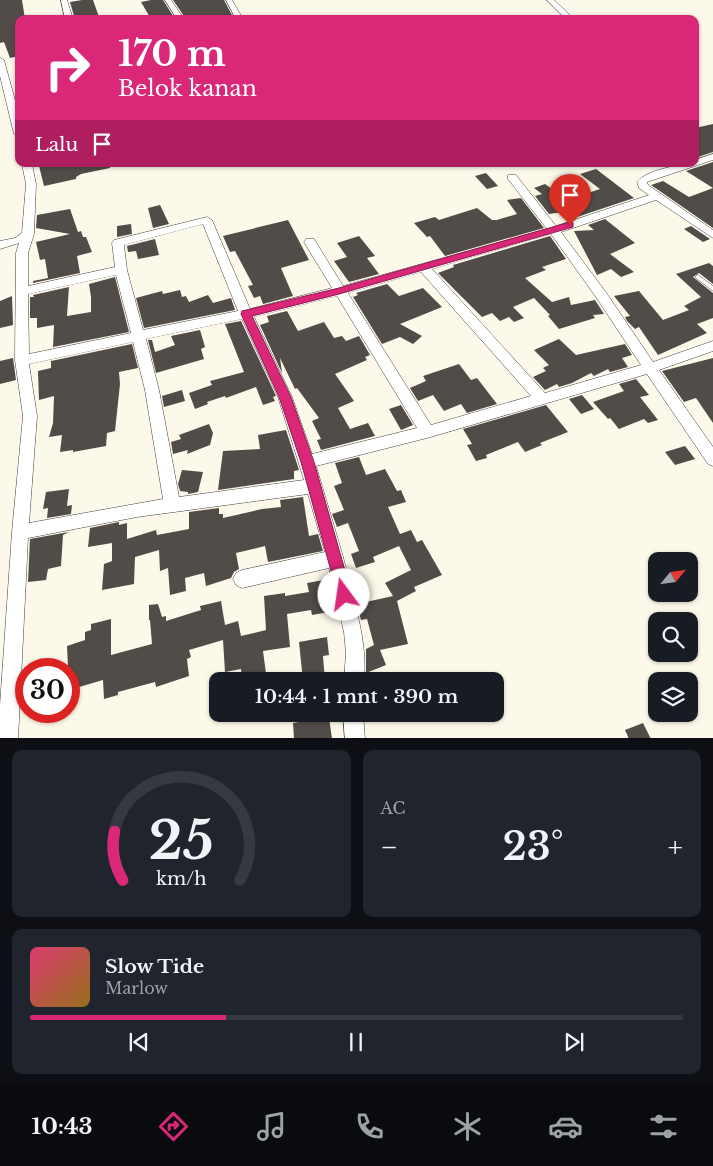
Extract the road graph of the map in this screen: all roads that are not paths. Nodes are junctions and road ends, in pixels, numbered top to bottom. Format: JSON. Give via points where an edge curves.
{"nodes":[{"id":1,"x":64,"y":0,"type":"edge"},
{"id":2,"x":168,"y":0,"type":"edge"},
{"id":3,"x":229,"y":0,"type":"edge"},
{"id":4,"x":550,"y":0,"type":"edge"},
{"id":5,"x":68,"y":15,"type":"edge"},
{"id":6,"x":178,"y":15,"type":"edge"},
{"id":7,"x":238,"y":15,"type":"edge"},
{"id":8,"x":567,"y":15,"type":"edge"},
{"id":9,"x":0,"y":60,"type":"edge"},
{"id":10,"x":5,"y":82,"type":"edge"},
{"id":11,"x":15,"y":119,"type":"edge"},
{"id":12,"x":28,"y":167,"type":"edge"},
{"id":13,"x":681,"y":167,"type":"edge"},
{"id":14,"x":512,"y":177,"type":"dead end"},
{"id":15,"x":657,"y":196,"type":"junction"},
{"id":16,"x":554,"y":230,"type":"junction"},
{"id":17,"x":28,"y":234,"type":"junction"},
{"id":18,"x":713,"y":235,"type":"edge"},
{"id":19,"x":310,"y":242,"type":"dead end"},
{"id":20,"x":3,"y":245,"type":"edge"},
{"id":21,"x":22,"y":253,"type":"junction"},
{"id":22,"x":423,"y":266,"type":"junction"},
{"id":23,"x":121,"y":270,"type":"junction"},
{"id":24,"x":698,"y":277,"type":"dead end"},
{"id":25,"x":713,"y":289,"type":"edge"},
{"id":26,"x":23,"y":291,"type":"junction"},
{"id":27,"x":339,"y":291,"type":"junction"},
{"id":28,"x":246,"y":314,"type":"junction"},
{"id":29,"x":138,"y":337,"type":"junction"},
{"id":30,"x":713,"y":346,"type":"edge"},
{"id":31,"x":22,"y":360,"type":"junction"},
{"id":32,"x":650,"y":368,"type":"junction"},
{"id":33,"x":541,"y":398,"type":"junction"},
{"id":34,"x":427,"y":432,"type":"junction"},
{"id":35,"x":713,"y":459,"type":"edge"},
{"id":36,"x":307,"y":462,"type":"junction"},
{"id":37,"x":313,"y":486,"type":"junction"},
{"id":38,"x":172,"y":505,"type":"junction"},
{"id":39,"x":20,"y":532,"type":"junction"},
{"id":40,"x":335,"y":558,"type":"junction"},
{"id":41,"x":242,"y":578,"type":"dead end"},
{"id":42,"x":355,"y":672,"type":"edge"},
{"id":43,"x":354,"y":722,"type":"edge"},
{"id":44,"x":8,"y":738,"type":"edge"},
{"id":45,"x":355,"y":738,"type":"edge"}],
"edges":[{"from":1,"to":5,"type":"street"},
{"from":2,"to":6,"type":"street"},
{"from":3,"to":7,"type":"street"},
{"from":4,"to":8,"type":"street"},
{"from":9,"to":10,"type":"street"},
{"from":10,"to":11,"type":"street"},
{"from":12,"to":17,"type":"street","via":[[31,184]]},
{"from":13,"to":15,"type":"street","via":[[645,178],[643,186]]},
{"from":14,"to":16,"type":"street"},
{"from":15,"to":16,"type":"street"},
{"from":15,"to":18,"type":"street"},
{"from":16,"to":22,"type":"street"},
{"from":16,"to":32,"type":"street","via":[[603,296]]},
{"from":17,"to":20,"type":"street"},
{"from":17,"to":21,"type":"street"},
{"from":19,"to":27,"type":"street"},
{"from":20,"to":21,"type":"street"},
{"from":21,"to":26,"type":"street"},
{"from":22,"to":27,"type":"street"},
{"from":22,"to":33,"type":"street"},
{"from":23,"to":26,"type":"street"},
{"from":23,"to":28,"type":"street","via":[[118,242],[207,220]]},
{"from":23,"to":29,"type":"street"},
{"from":24,"to":25,"type":"lane"},
{"from":26,"to":31,"type":"street"},
{"from":27,"to":28,"type":"street"},
{"from":27,"to":34,"type":"street"},
{"from":28,"to":29,"type":"street"},
{"from":28,"to":36,"type":"street","via":[[285,397]]},
{"from":29,"to":31,"type":"street"},
{"from":29,"to":38,"type":"street","via":[[152,390]]},
{"from":30,"to":32,"type":"street"},
{"from":31,"to":39,"type":"street","via":[[30,416]]},
{"from":32,"to":33,"type":"street"},
{"from":32,"to":35,"type":"street"},
{"from":33,"to":34,"type":"street"},
{"from":34,"to":36,"type":"street"},
{"from":36,"to":37,"type":"street"},
{"from":37,"to":38,"type":"street"},
{"from":37,"to":40,"type":"street"},
{"from":38,"to":39,"type":"street"},
{"from":39,"to":44,"type":"street"},
{"from":40,"to":41,"type":"street"},
{"from":40,"to":42,"type":"street","via":[[353,632]]},
{"from":43,"to":45,"type":"street"}]}
